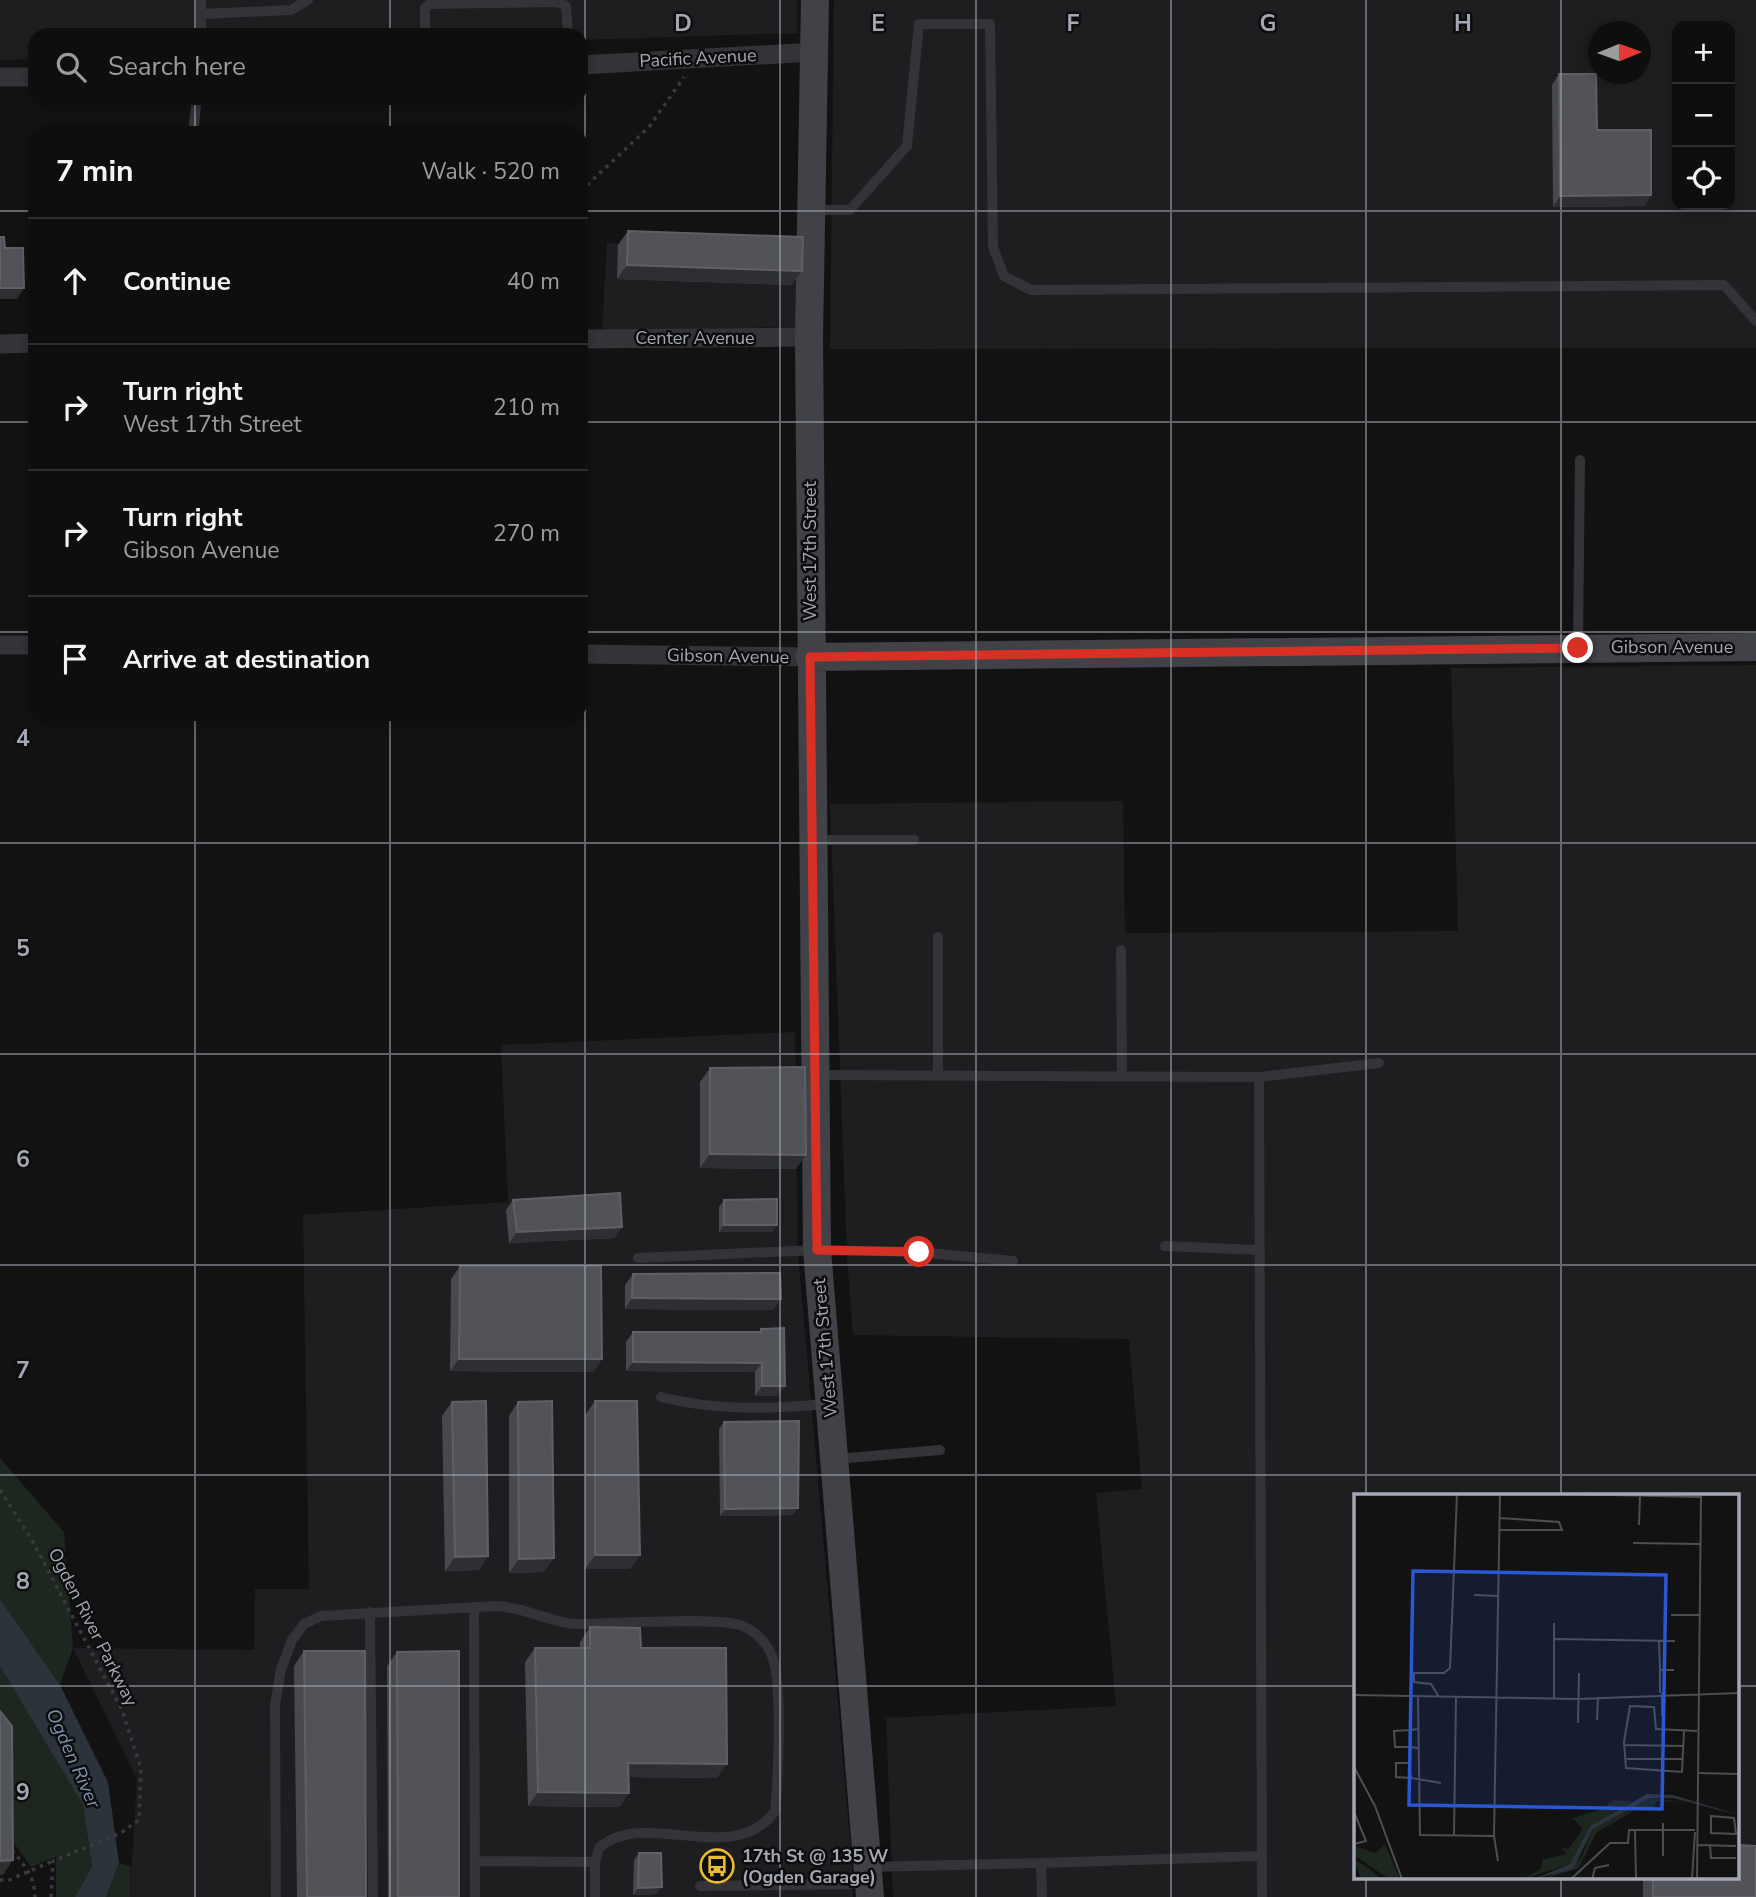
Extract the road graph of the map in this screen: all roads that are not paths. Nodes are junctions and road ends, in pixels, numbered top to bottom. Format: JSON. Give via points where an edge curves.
{"nodes":[{"id":1,"x":201,"y":0,"type":"edge"},
{"id":2,"x":308,"y":0,"type":"edge"},
{"id":3,"x":815,"y":0,"type":"edge"},
{"id":4,"x":558,"y":1,"type":"edge"},
{"id":5,"x":430,"y":2,"type":"edge"},
{"id":6,"x":201,"y":13,"type":"junction"},
{"id":7,"x":201,"y":28,"type":"edge"},
{"id":8,"x":425,"y":28,"type":"edge"},
{"id":9,"x":568,"y":28,"type":"edge"},
{"id":10,"x":815,"y":52,"type":"junction"},
{"id":11,"x":588,"y":65,"type":"edge"},
{"id":12,"x":0,"y":77,"type":"edge"},
{"id":13,"x":28,"y":77,"type":"edge"},
{"id":14,"x":196,"y":105,"type":"edge"},
{"id":15,"x":194,"y":126,"type":"edge"},
{"id":16,"x":811,"y":211,"type":"junction"},
{"id":17,"x":1756,"y":321,"type":"edge"},
{"id":18,"x":809,"y":337,"type":"junction"},
{"id":19,"x":588,"y":338,"type":"edge"},
{"id":20,"x":28,"y":343,"type":"edge"},
{"id":21,"x":0,"y":344,"type":"edge"},
{"id":22,"x":1580,"y":460,"type":"dead end"},
{"id":23,"x":0,"y":645,"type":"edge"},
{"id":24,"x":28,"y":645,"type":"edge"},
{"id":25,"x":1756,"y":647,"type":"edge"},
{"id":26,"x":1578,"y":648,"type":"junction"},
{"id":27,"x":588,"y":654,"type":"edge"},
{"id":28,"x":810,"y":657,"type":"junction"},
{"id":29,"x":812,"y":840,"type":"junction"},
{"id":30,"x":914,"y":840,"type":"dead end"},
{"id":31,"x":938,"y":937,"type":"dead end"},
{"id":32,"x":1121,"y":950,"type":"dead end"},
{"id":33,"x":1379,"y":1063,"type":"dead end"},
{"id":34,"x":815,"y":1075,"type":"junction"},
{"id":35,"x":937,"y":1075,"type":"junction"},
{"id":36,"x":1122,"y":1075,"type":"junction"},
{"id":37,"x":1259,"y":1077,"type":"junction"},
{"id":38,"x":1165,"y":1246,"type":"dead end"},
{"id":39,"x":817,"y":1250,"type":"junction"},
{"id":40,"x":1258,"y":1250,"type":"junction"},
{"id":41,"x":638,"y":1258,"type":"dead end"},
{"id":42,"x":1013,"y":1261,"type":"dead end"},
{"id":43,"x":661,"y":1396,"type":"dead end"},
{"id":44,"x":830,"y":1403,"type":"junction"},
{"id":45,"x":940,"y":1450,"type":"dead end"},
{"id":46,"x":835,"y":1459,"type":"junction"},
{"id":47,"x":474,"y":1607,"type":"junction"},
{"id":48,"x":370,"y":1612,"type":"junction"},
{"id":49,"x":1262,"y":1856,"type":"junction"},
{"id":50,"x":475,"y":1861,"type":"junction"},
{"id":51,"x":595,"y":1862,"type":"junction"},
{"id":52,"x":1041,"y":1863,"type":"junction"},
{"id":53,"x":869,"y":1882,"type":"edge"},
{"id":54,"x":700,"y":1885,"type":"dead end"},
{"id":55,"x":276,"y":1897,"type":"edge"},
{"id":56,"x":373,"y":1897,"type":"edge"},
{"id":57,"x":475,"y":1897,"type":"edge"},
{"id":58,"x":595,"y":1897,"type":"edge"},
{"id":59,"x":1042,"y":1897,"type":"edge"},
{"id":60,"x":1262,"y":1897,"type":"edge"}],
"edges":[{"from":1,"to":6,"type":"lane"},
{"from":2,"to":6,"type":"lane","via":[[291,10]]},
{"from":3,"to":10,"type":"street","name":"West 17th Street"},
{"from":4,"to":5,"type":"lane"},
{"from":4,"to":9,"type":"lane","via":[[566,6]]},
{"from":5,"to":8,"type":"lane","via":[[425,8]]},
{"from":6,"to":7,"type":"lane"},
{"from":10,"to":11,"type":"street","name":"Pacific Avenue"},
{"from":10,"to":16,"type":"street","name":"West 17th Street"},
{"from":12,"to":13,"type":"street"},
{"from":14,"to":15,"type":"lane"},
{"from":16,"to":17,"type":"lane","via":[[850,210],[907,146],[919,24],[990,23],[993,247],[1004,276],[1031,290],[1724,285]]},
{"from":16,"to":18,"type":"street","name":"West 17th Street"},
{"from":18,"to":19,"type":"street","name":"Center Avenue"},
{"from":18,"to":28,"type":"street","name":"West 17th Street"},
{"from":20,"to":21,"type":"street"},
{"from":22,"to":26,"type":"lane"},
{"from":23,"to":24,"type":"street"},
{"from":25,"to":26,"type":"street","name":"Gibson Avenue"},
{"from":26,"to":28,"type":"street","name":"Gibson Avenue"},
{"from":27,"to":28,"type":"street","name":"Gibson Avenue"},
{"from":28,"to":29,"type":"street","name":"West 17th Street"},
{"from":29,"to":30,"type":"lane"},
{"from":29,"to":34,"type":"street","name":"West 17th Street"},
{"from":31,"to":35,"type":"lane"},
{"from":32,"to":36,"type":"lane"},
{"from":33,"to":37,"type":"lane"},
{"from":34,"to":35,"type":"lane"},
{"from":34,"to":39,"type":"street","name":"West 17th Street"},
{"from":35,"to":36,"type":"lane"},
{"from":36,"to":37,"type":"lane"},
{"from":37,"to":40,"type":"lane"},
{"from":38,"to":40,"type":"lane"},
{"from":39,"to":41,"type":"lane"},
{"from":39,"to":42,"type":"lane","via":[[919,1252]]},
{"from":39,"to":44,"type":"street","name":"West 17th Street"},
{"from":40,"to":49,"type":"lane"},
{"from":43,"to":44,"type":"lane","via":[[696,1406],[777,1409]]},
{"from":44,"to":46,"type":"street","name":"West 17th Street"},
{"from":45,"to":46,"type":"lane"},
{"from":46,"to":53,"type":"street","name":"West 17th Street"},
{"from":47,"to":48,"type":"lane"},
{"from":47,"to":50,"type":"lane"},
{"from":47,"to":51,"type":"lane","via":[[518,1607],[581,1625],[741,1625],[766,1644],[774,1660],[778,1784],[775,1811],[765,1824],[731,1836],[617,1836],[599,1848]]},
{"from":48,"to":55,"type":"lane","via":[[321,1616],[304,1624],[281,1669],[275,1705]]},
{"from":48,"to":56,"type":"lane"},
{"from":49,"to":52,"type":"lane"},
{"from":49,"to":60,"type":"lane"},
{"from":50,"to":51,"type":"lane"},
{"from":50,"to":57,"type":"lane"},
{"from":51,"to":58,"type":"lane"},
{"from":52,"to":53,"type":"lane"},
{"from":52,"to":59,"type":"lane"},
{"from":53,"to":54,"type":"lane"}]}
